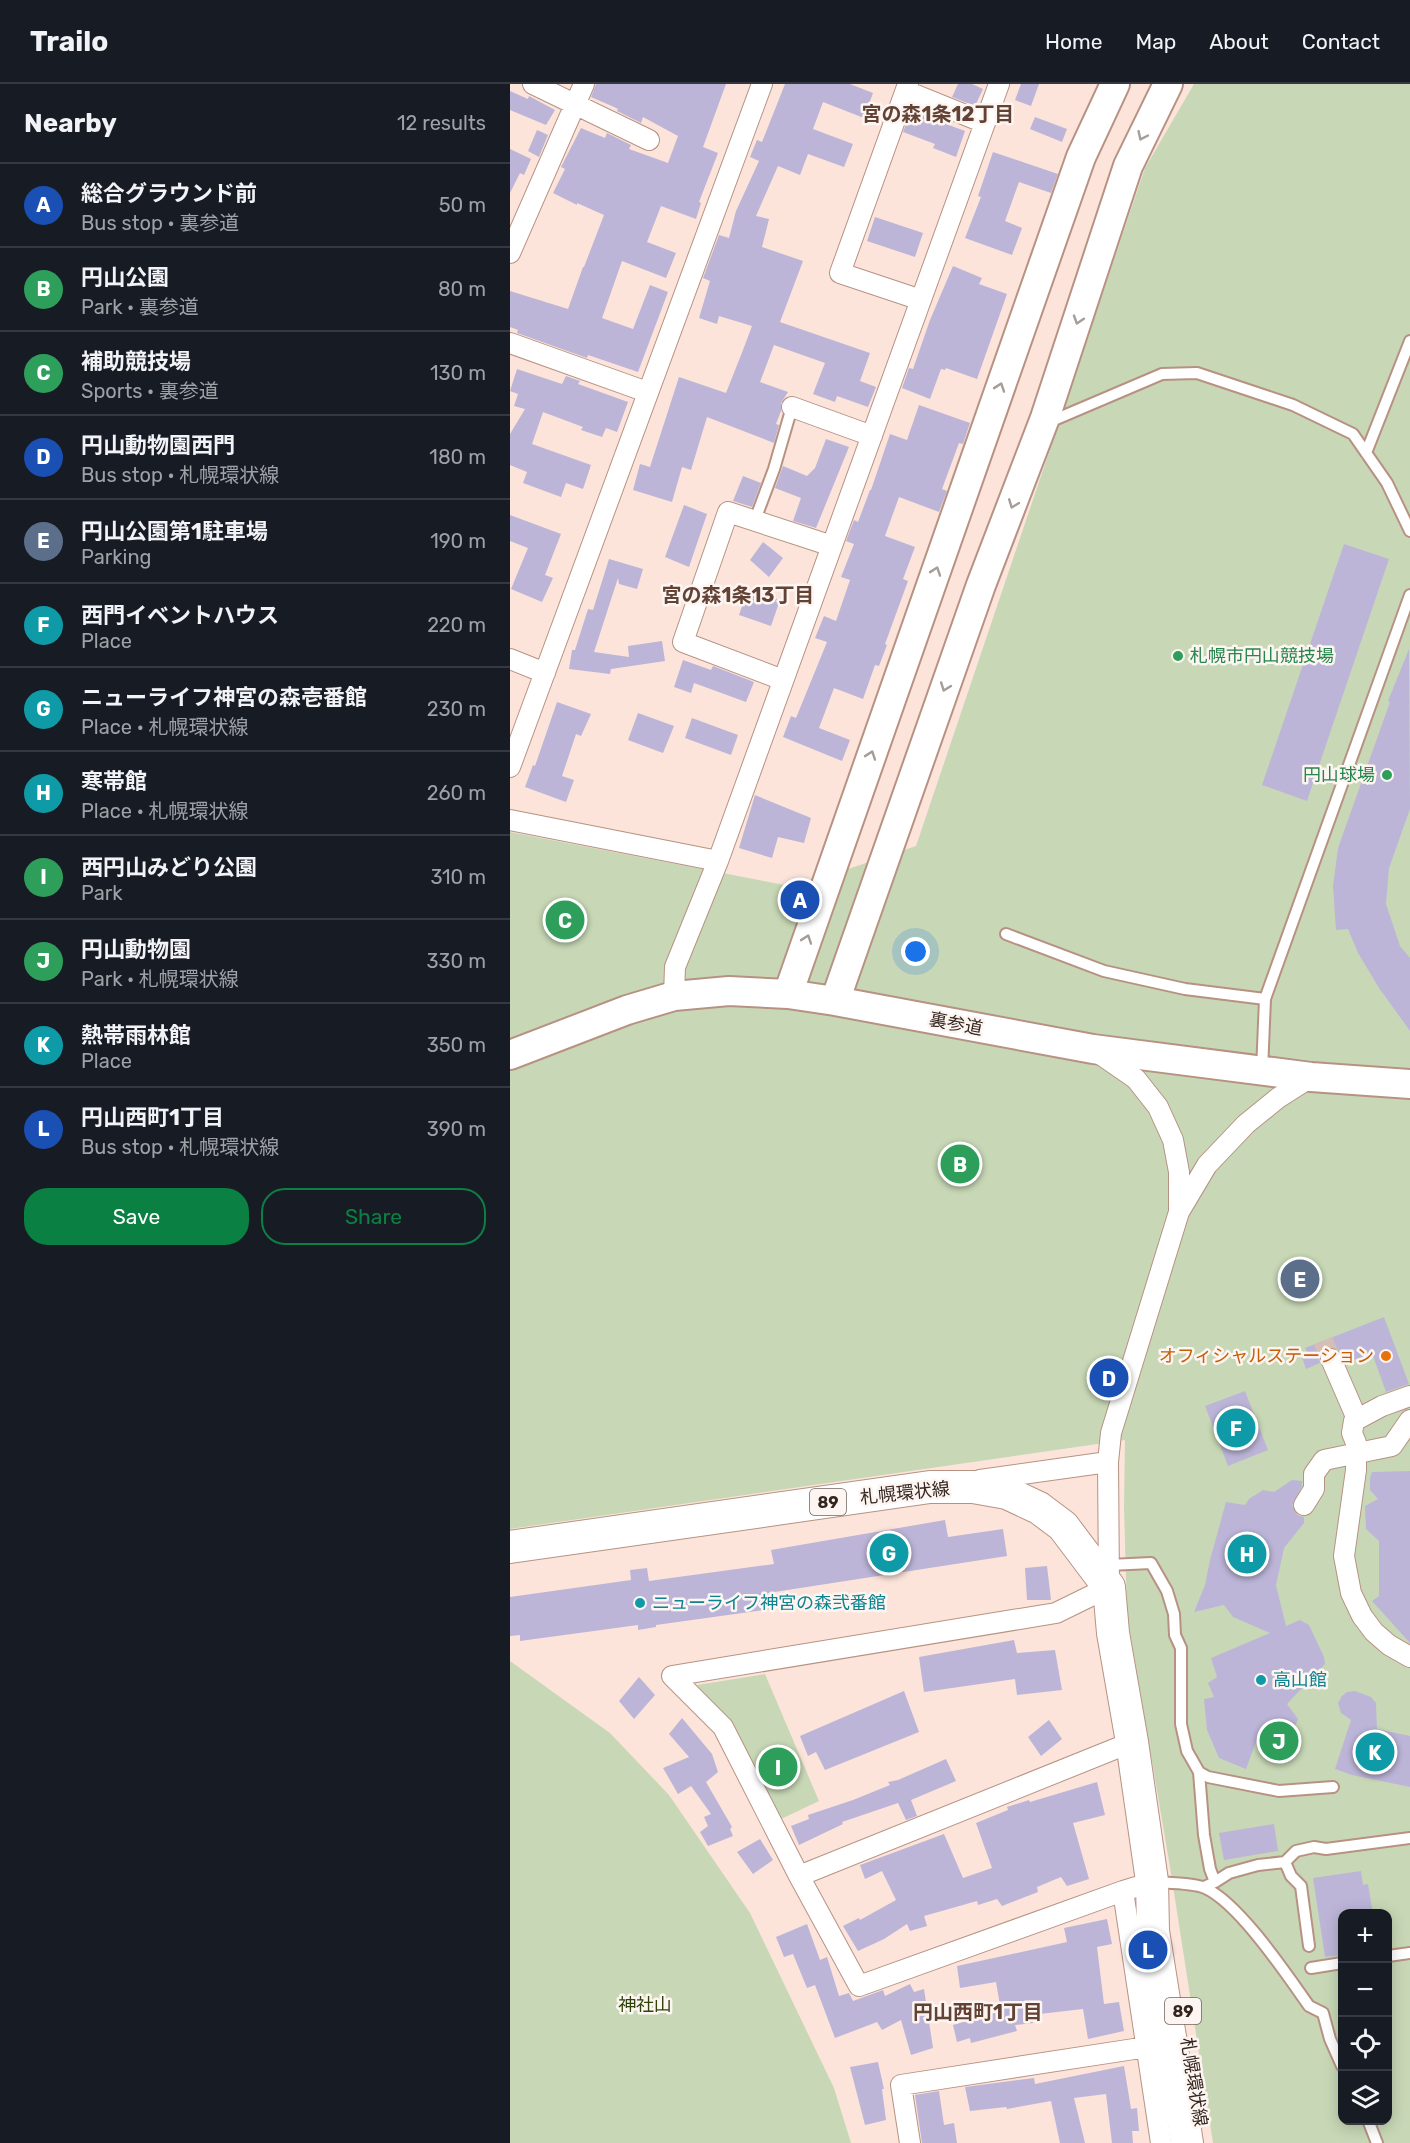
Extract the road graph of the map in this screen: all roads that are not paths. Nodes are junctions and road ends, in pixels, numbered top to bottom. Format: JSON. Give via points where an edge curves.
{"nodes":[{"id":1,"x":533,"y":84,"type":"edge"},
{"id":2,"x":584,"y":84,"type":"edge"},
{"id":3,"x":762,"y":84,"type":"edge"},
{"id":4,"x":999,"y":84,"type":"edge"},
{"id":5,"x":1115,"y":84,"type":"edge"},
{"id":6,"x":1168,"y":84,"type":"edge"},
{"id":7,"x":907,"y":87,"type":"edge"},
{"id":8,"x":575,"y":105,"type":"junction"},
{"id":9,"x":985,"y":123,"type":"junction"},
{"id":10,"x":648,"y":140,"type":"dead end"},
{"id":11,"x":510,"y":253,"type":"edge"},
{"id":12,"x":921,"y":300,"type":"junction"},
{"id":13,"x":1410,"y":340,"type":"edge"},
{"id":14,"x":510,"y":343,"type":"edge"},
{"id":15,"x":647,"y":392,"type":"junction"},
{"id":16,"x":792,"y":407,"type":"joint"},
{"id":17,"x":1045,"y":418,"type":"junction"},
{"id":18,"x":872,"y":436,"type":"junction"},
{"id":19,"x":1366,"y":453,"type":"junction"},
{"id":20,"x":755,"y":520,"type":"junction"},
{"id":21,"x":1410,"y":531,"type":"edge"},
{"id":22,"x":832,"y":546,"type":"junction"},
{"id":23,"x":1410,"y":595,"type":"edge"},
{"id":24,"x":510,"y":659,"type":"edge"},
{"id":25,"x":545,"y":673,"type":"junction"},
{"id":26,"x":783,"y":680,"type":"junction"},
{"id":27,"x":510,"y":767,"type":"edge"},
{"id":28,"x":510,"y":820,"type":"edge"},
{"id":29,"x":718,"y":861,"type":"junction"},
{"id":30,"x":1006,"y":934,"type":"dead end"},
{"id":31,"x":788,"y":994,"type":"junction"},
{"id":32,"x":674,"y":996,"type":"junction"},
{"id":33,"x":1265,"y":999,"type":"junction"},
{"id":34,"x":835,"y":1001,"type":"junction"},
{"id":35,"x":1093,"y":1049,"type":"junction"},
{"id":36,"x":510,"y":1055,"type":"edge"},
{"id":37,"x":1262,"y":1071,"type":"junction"},
{"id":38,"x":1311,"y":1077,"type":"junction"},
{"id":39,"x":1410,"y":1084,"type":"edge"},
{"id":40,"x":1179,"y":1212,"type":"junction"},
{"id":41,"x":1331,"y":1359,"type":"tunnel mouth"},
{"id":42,"x":1410,"y":1396,"type":"edge"},
{"id":43,"x":1357,"y":1419,"type":"junction"},
{"id":44,"x":1410,"y":1420,"type":"edge"},
{"id":45,"x":1356,"y":1454,"type":"junction"},
{"id":46,"x":1108,"y":1462,"type":"junction"},
{"id":47,"x":930,"y":1487,"type":"junction"},
{"id":48,"x":1304,"y":1505,"type":"dead end"},
{"id":49,"x":510,"y":1547,"type":"edge"},
{"id":50,"x":1109,"y":1576,"type":"junction"},
{"id":51,"x":1410,"y":1657,"type":"edge"},
{"id":52,"x":1132,"y":1742,"type":"junction"},
{"id":53,"x":1199,"y":1772,"type":"junction"},
{"id":54,"x":1334,"y":1787,"type":"dead end"},
{"id":55,"x":1410,"y":1838,"type":"edge"},
{"id":56,"x":1284,"y":1862,"type":"junction"},
{"id":57,"x":800,"y":1876,"type":"junction"},
{"id":58,"x":1215,"y":1882,"type":"junction"},
{"id":59,"x":1138,"y":1886,"type":"junction"},
{"id":60,"x":1204,"y":1887,"type":"junction"},
{"id":61,"x":1309,"y":1946,"type":"dead end"},
{"id":62,"x":1410,"y":1953,"type":"edge"},
{"id":63,"x":1392,"y":1955,"type":"edge"},
{"id":64,"x":1338,"y":1964,"type":"edge"},
{"id":65,"x":1311,"y":1968,"type":"dead end"},
{"id":66,"x":1147,"y":2047,"type":"junction"},
{"id":67,"x":1338,"y":2057,"type":"edge"},
{"id":68,"x":1370,"y":2125,"type":"edge"},
{"id":69,"x":910,"y":2143,"type":"edge"},
{"id":70,"x":1161,"y":2143,"type":"edge"},
{"id":71,"x":1187,"y":2143,"type":"edge"},
{"id":72,"x":1203,"y":2143,"type":"edge"},
{"id":73,"x":1377,"y":2143,"type":"edge"}],
"edges":[{"from":1,"to":8,"type":"street"},
{"from":2,"to":8,"type":"street"},
{"from":3,"to":15,"type":"street"},
{"from":4,"to":9,"type":"street"},
{"from":31,"to":5,"type":"street","one_way":true,"via":[[1077,169]]},
{"from":6,"to":17,"type":"street","one_way":true,"via":[[1128,166]]},
{"from":7,"to":9,"type":"street"},
{"from":7,"to":12,"type":"street","via":[[840,273]]},
{"from":8,"to":10,"type":"street"},
{"from":8,"to":11,"type":"street"},
{"from":9,"to":12,"type":"street"},
{"from":12,"to":18,"type":"street"},
{"from":13,"to":19,"type":"lane"},
{"from":14,"to":15,"type":"street"},
{"from":15,"to":25,"type":"street"},
{"from":16,"to":18,"type":"street"},
{"from":16,"to":20,"type":"lane"},
{"from":17,"to":19,"type":"lane","via":[[1054,420],[1162,374],[1197,373],[1293,405],[1353,434]]},
{"from":17,"to":34,"type":"street","one_way":true,"via":[[977,596]]},
{"from":18,"to":22,"type":"street"},
{"from":19,"to":21,"type":"lane","via":[[1387,483]]},
{"from":20,"to":22,"type":"street"},
{"from":20,"to":26,"type":"street","via":[[728,512],[683,642]]},
{"from":22,"to":26,"type":"street"},
{"from":23,"to":33,"type":"lane"},
{"from":24,"to":25,"type":"street"},
{"from":25,"to":27,"type":"street"},
{"from":26,"to":29,"type":"street"},
{"from":28,"to":29,"type":"street"},
{"from":29,"to":32,"type":"street","via":[[675,968]]},
{"from":30,"to":33,"type":"lane","via":[[1104,971],[1185,989]]},
{"from":31,"to":32,"type":"street","name":"裏参道","via":[[729,991]]},
{"from":31,"to":34,"type":"street","name":"裏参道"},
{"from":32,"to":36,"type":"street","name":"裏参道"},
{"from":33,"to":37,"type":"lane"},
{"from":34,"to":35,"type":"street","name":"裏参道"},
{"from":35,"to":37,"type":"street","name":"裏参道"},
{"from":35,"to":40,"type":"street","via":[[1136,1079],[1158,1107],[1173,1140],[1179,1172]]},
{"from":37,"to":38,"type":"street","name":"裏参道"},
{"from":38,"to":39,"type":"street","name":"裏参道"},
{"from":38,"to":40,"type":"street","via":[[1246,1124],[1207,1165]]},
{"from":40,"to":46,"type":"street","via":[[1111,1432]]},
{"from":41,"to":43,"type":"street"},
{"from":42,"to":43,"type":"street"},
{"from":43,"to":45,"type":"street","via":[[1352,1432]]},
{"from":44,"to":45,"type":"street","via":[[1392,1446]]},
{"from":45,"to":48,"type":"street","via":[[1324,1460],[1314,1474],[1314,1489]]},
{"from":45,"to":51,"type":"street","via":[[1344,1556],[1351,1593],[1374,1632]]},
{"from":46,"to":47,"type":"street"},
{"from":46,"to":50,"type":"street"},
{"from":47,"to":49,"type":"main road","name":"札幌環状線","number":"89"},
{"from":47,"to":50,"type":"main road","name":"札幌環状線","number":"89","via":[[1007,1492],[1063,1526]]},
{"from":50,"to":52,"type":"main road","name":"札幌環状線","number":"89","via":[[1113,1633]]},
{"from":50,"to":53,"type":"lane","via":[[1151,1563],[1167,1591],[1181,1648],[1181,1724],[1187,1751]]},
{"from":50,"to":57,"type":"street","via":[[1056,1613],[672,1676],[723,1727]]},
{"from":52,"to":57,"type":"street"},
{"from":52,"to":59,"type":"main road","name":"札幌環状線","number":"89"},
{"from":53,"to":54,"type":"lane","via":[[1244,1786],[1279,1791]]},
{"from":53,"to":58,"type":"lane","via":[[1204,1835]]},
{"from":55,"to":56,"type":"lane","via":[[1326,1849],[1314,1847],[1296,1851]]},
{"from":56,"to":58,"type":"lane","via":[[1229,1873]]},
{"from":56,"to":61,"type":"lane","via":[[1301,1886]]},
{"from":57,"to":59,"type":"street","via":[[859,1986]]},
{"from":58,"to":60,"type":"lane"},
{"from":59,"to":60,"type":"lane"},
{"from":59,"to":66,"type":"street"},
{"from":59,"to":71,"type":"main road","name":"札幌環状線","number":"89","via":[[1153,1931]]},
{"from":59,"to":72,"type":"main road","name":"札幌環状線","number":"89","via":[[1170,1929]]},
{"from":60,"to":67,"type":"lane","via":[[1244,1922],[1309,2006],[1323,2013]]},
{"from":62,"to":63,"type":"lane"},
{"from":64,"to":65,"type":"lane"},
{"from":66,"to":69,"type":"street","via":[[901,2085]]},
{"from":66,"to":70,"type":"street"},
{"from":68,"to":73,"type":"lane"}]}
